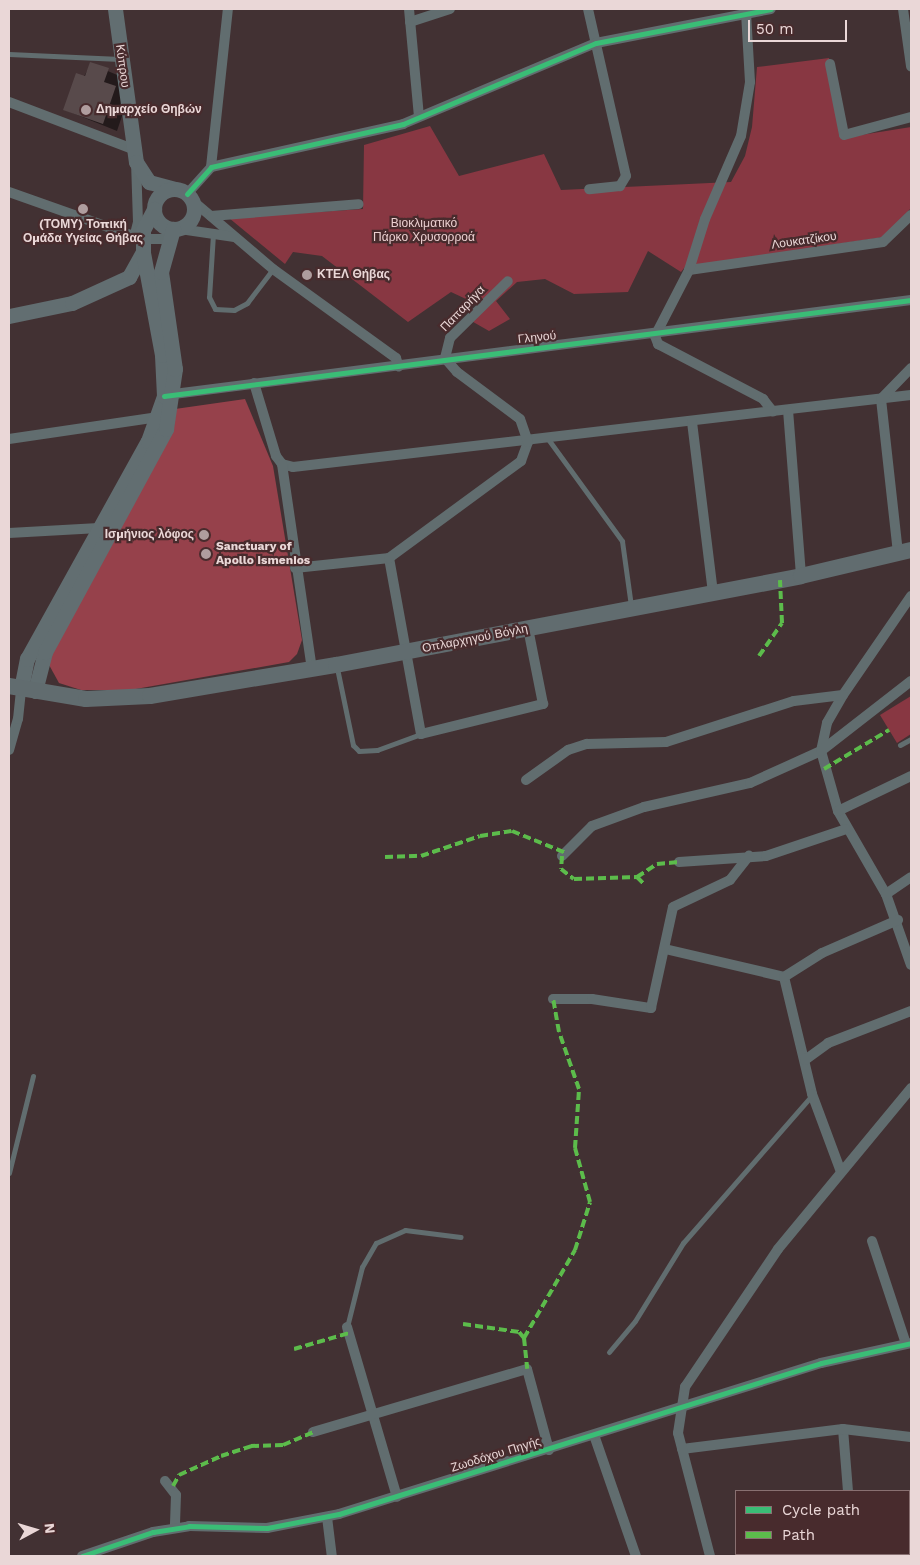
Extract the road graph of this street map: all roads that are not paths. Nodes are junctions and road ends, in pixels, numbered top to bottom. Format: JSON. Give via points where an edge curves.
{"nodes":[{"id":1,"x":115,"y":9,"type":"edge"},
{"id":2,"x":228,"y":9,"type":"edge"},
{"id":3,"x":408,"y":9,"type":"edge"},
{"id":4,"x":450,"y":9,"type":"edge"},
{"id":5,"x":588,"y":9,"type":"edge"},
{"id":6,"x":771,"y":9,"type":"edge"},
{"id":7,"x":903,"y":9,"type":"edge"},
{"id":8,"x":751,"y":11,"type":"edge"},
{"id":9,"x":410,"y":22,"type":"junction"},
{"id":10,"x":596,"y":43,"type":"junction"},
{"id":11,"x":9,"y":54,"type":"edge"},
{"id":12,"x":120,"y":59,"type":"junction"},
{"id":13,"x":830,"y":64,"type":"dead end"},
{"id":14,"x":911,"y":66,"type":"edge"},
{"id":15,"x":9,"y":102,"type":"edge"},
{"id":16,"x":419,"y":116,"type":"junction"},
{"id":17,"x":911,"y":117,"type":"edge"},
{"id":18,"x":135,"y":156,"type":"junction"},
{"id":19,"x":211,"y":167,"type":"junction"},
{"id":20,"x":589,"y":189,"type":"dead end"},
{"id":21,"x":9,"y":192,"type":"edge"},
{"id":22,"x":185,"y":195,"type":"junction"},
{"id":23,"x":360,"y":204,"type":"dead end"},
{"id":24,"x":154,"y":209,"type":"junction"},
{"id":25,"x":211,"y":216,"type":"junction"},
{"id":26,"x":911,"y":216,"type":"edge"},
{"id":27,"x":173,"y":232,"type":"junction"},
{"id":28,"x":213,"y":234,"type":"junction"},
{"id":29,"x":234,"y":237,"type":"junction"},
{"id":30,"x":139,"y":243,"type":"junction"},
{"id":31,"x":273,"y":269,"type":"junction"},
{"id":32,"x":690,"y":270,"type":"junction"},
{"id":33,"x":508,"y":280,"type":"dead end"},
{"id":34,"x":911,"y":300,"type":"edge"},
{"id":35,"x":9,"y":316,"type":"edge"},
{"id":36,"x":654,"y":336,"type":"junction"},
{"id":37,"x":445,"y":358,"type":"junction"},
{"id":38,"x":399,"y":367,"type":"junction"},
{"id":39,"x":911,"y":368,"type":"edge"},
{"id":40,"x":254,"y":383,"type":"junction"},
{"id":41,"x":169,"y":395,"type":"junction"},
{"id":42,"x":911,"y":395,"type":"edge"},
{"id":43,"x":881,"y":399,"type":"junction"},
{"id":44,"x":788,"y":410,"type":"junction"},
{"id":45,"x":773,"y":412,"type":"junction"},
{"id":46,"x":158,"y":417,"type":"junction"},
{"id":47,"x":692,"y":422,"type":"junction"},
{"id":48,"x":9,"y":439,"type":"edge"},
{"id":49,"x":548,"y":439,"type":"junction"},
{"id":50,"x":528,"y":442,"type":"junction"},
{"id":51,"x":282,"y":464,"type":"junction"},
{"id":52,"x":107,"y":523,"type":"junction"},
{"id":53,"x":9,"y":533,"type":"edge"},
{"id":54,"x":904,"y":551,"type":"edge"},
{"id":55,"x":389,"y":558,"type":"junction"},
{"id":56,"x":295,"y":568,"type":"junction"},
{"id":57,"x":801,"y":576,"type":"junction"},
{"id":58,"x":713,"y":593,"type":"junction"},
{"id":59,"x":911,"y":596,"type":"edge"},
{"id":60,"x":632,"y":608,"type":"junction"},
{"id":61,"x":528,"y":628,"type":"junction"},
{"id":62,"x":408,"y":652,"type":"junction"},
{"id":63,"x":336,"y":665,"type":"junction"},
{"id":64,"x":312,"y":670,"type":"junction"},
{"id":65,"x":911,"y":681,"type":"edge"},
{"id":66,"x":22,"y":689,"type":"edge"},
{"id":67,"x":842,"y":695,"type":"junction"},
{"id":68,"x":421,"y":734,"type":"junction"},
{"id":69,"x":911,"y":739,"type":"edge"},
{"id":70,"x":900,"y":745,"type":"dead end"},
{"id":71,"x":9,"y":750,"type":"edge"},
{"id":72,"x":821,"y":751,"type":"junction"},
{"id":73,"x":911,"y":776,"type":"edge"},
{"id":74,"x":526,"y":780,"type":"dead end"},
{"id":75,"x":838,"y":811,"type":"junction"},
{"id":76,"x":846,"y":829,"type":"junction"},
{"id":77,"x":562,"y":856,"type":"dead end"},
{"id":78,"x":749,"y":856,"type":"junction"},
{"id":79,"x":679,"y":862,"type":"dead end"},
{"id":80,"x":911,"y":878,"type":"edge"},
{"id":81,"x":886,"y":894,"type":"junction"},
{"id":82,"x":898,"y":920,"type":"junction"},
{"id":83,"x":665,"y":949,"type":"junction"},
{"id":84,"x":911,"y":965,"type":"edge"},
{"id":85,"x":784,"y":976,"type":"junction"},
{"id":86,"x":553,"y":999,"type":"dead end"},
{"id":87,"x":911,"y":1011,"type":"edge"},
{"id":88,"x":805,"y":1060,"type":"junction"},
{"id":89,"x":33,"y":1076,"type":"dead end"},
{"id":90,"x":911,"y":1088,"type":"edge"},
{"id":91,"x":812,"y":1094,"type":"junction"},
{"id":92,"x":841,"y":1172,"type":"junction"},
{"id":93,"x":9,"y":1173,"type":"edge"},
{"id":94,"x":461,"y":1237,"type":"dead end"},
{"id":95,"x":872,"y":1241,"type":"dead end"},
{"id":96,"x":347,"y":1327,"type":"joint"},
{"id":97,"x":909,"y":1343,"type":"edge"},
{"id":98,"x":609,"y":1352,"type":"dead end"},
{"id":99,"x":678,"y":1410,"type":"junction"},
{"id":100,"x":372,"y":1413,"type":"junction"},
{"id":101,"x":843,"y":1429,"type":"junction"},
{"id":102,"x":313,"y":1432,"type":"dead end"},
{"id":103,"x":594,"y":1436,"type":"junction"},
{"id":104,"x":911,"y":1438,"type":"edge"},
{"id":105,"x":682,"y":1449,"type":"junction"},
{"id":106,"x":549,"y":1450,"type":"junction"},
{"id":107,"x":165,"y":1481,"type":"dead end"},
{"id":108,"x":848,"y":1490,"type":"edge"},
{"id":109,"x":397,"y":1496,"type":"junction"},
{"id":110,"x":327,"y":1516,"type":"junction"},
{"id":111,"x":175,"y":1528,"type":"junction"},
{"id":112,"x":82,"y":1556,"type":"edge"},
{"id":113,"x":332,"y":1556,"type":"edge"},
{"id":114,"x":636,"y":1556,"type":"edge"},
{"id":115,"x":710,"y":1556,"type":"edge"}],
"edges":[{"from":1,"to":12,"type":"street","name":"Κύπρου"},
{"from":2,"to":19,"type":"street"},
{"from":3,"to":9,"type":"street"},
{"from":4,"to":9,"type":"street"},
{"from":5,"to":10,"type":"street"},
{"from":6,"to":8,"type":"street"},
{"from":7,"to":14,"type":"street"},
{"from":8,"to":10,"type":"street"},
{"from":8,"to":32,"type":"street","via":[[750,82],[741,136],[705,219]]},
{"from":9,"to":16,"type":"street"},
{"from":10,"to":16,"type":"street"},
{"from":10,"to":20,"type":"street","via":[[626,176],[620,186]]},
{"from":11,"to":12,"type":"lane"},
{"from":12,"to":18,"type":"street","name":"Κύπρου"},
{"from":13,"to":17,"type":"street","via":[[844,135]]},
{"from":15,"to":18,"type":"street"},
{"from":16,"to":19,"type":"street"},
{"from":18,"to":22,"type":"street","name":"Κύπρου","via":[[149,182]]},
{"from":18,"to":30,"type":"street"},
{"from":19,"to":22,"type":"street"},
{"from":21,"to":30,"type":"street"},
{"from":22,"to":24,"type":"street","via":[[158,197]]},
{"from":22,"to":25,"type":"street"},
{"from":22,"to":27,"type":"street","via":[[192,218]]},
{"from":23,"to":25,"type":"street"},
{"from":24,"to":27,"type":"street","via":[[160,223]]},
{"from":24,"to":30,"type":"street"},
{"from":25,"to":29,"type":"street"},
{"from":26,"to":32,"type":"street","name":"Λουκατζίκου","via":[[878,243]]},
{"from":27,"to":28,"type":"street"},
{"from":27,"to":30,"type":"street"},
{"from":27,"to":41,"type":"street","via":[[161,272]]},
{"from":28,"to":29,"type":"street"},
{"from":28,"to":31,"type":"lane","via":[[209,296],[215,309],[234,310],[247,303]]},
{"from":29,"to":31,"type":"street"},
{"from":30,"to":35,"type":"street","via":[[129,277],[108,290]]},
{"from":30,"to":41,"type":"street"},
{"from":31,"to":38,"type":"street","via":[[396,358]]},
{"from":32,"to":36,"type":"street"},
{"from":33,"to":37,"type":"street","name":"Παπαρήγα","via":[[450,338]]},
{"from":34,"to":36,"type":"street","name":"Γληνού"},
{"from":36,"to":37,"type":"street","name":"Γληνού"},
{"from":36,"to":45,"type":"street","via":[[658,344],[763,400]]},
{"from":37,"to":38,"type":"street","name":"Γληνού"},
{"from":37,"to":50,"type":"street","via":[[457,372],[511,410]]},
{"from":38,"to":40,"type":"street","name":"Γληνού"},
{"from":39,"to":43,"type":"street"},
{"from":40,"to":41,"type":"street","name":"Γληνού"},
{"from":40,"to":51,"type":"street","via":[[264,425]]},
{"from":41,"to":46,"type":"street"},
{"from":41,"to":52,"type":"street","via":[[158,448]]},
{"from":42,"to":43,"type":"street"},
{"from":43,"to":44,"type":"street"},
{"from":43,"to":54,"type":"street"},
{"from":44,"to":45,"type":"street"},
{"from":44,"to":57,"type":"street"},
{"from":45,"to":47,"type":"street"},
{"from":46,"to":48,"type":"street"},
{"from":46,"to":52,"type":"street"},
{"from":47,"to":49,"type":"street"},
{"from":47,"to":58,"type":"street"},
{"from":49,"to":50,"type":"street"},
{"from":49,"to":60,"type":"lane","via":[[622,541]]},
{"from":50,"to":51,"type":"street","via":[[312,467]]},
{"from":50,"to":55,"type":"street","via":[[521,461]]},
{"from":51,"to":56,"type":"street"},
{"from":52,"to":53,"type":"street"},
{"from":52,"to":66,"type":"street","via":[[27,659]]},
{"from":54,"to":57,"type":"main road","name":"Οπλαρχηγού Βόγλη"},
{"from":55,"to":56,"type":"street"},
{"from":55,"to":62,"type":"street"},
{"from":56,"to":64,"type":"street"},
{"from":57,"to":58,"type":"main road","name":"Οπλαρχηγού Βόγλη"},
{"from":58,"to":60,"type":"main road","name":"Οπλαρχηγού Βόγλη"},
{"from":59,"to":67,"type":"street"},
{"from":60,"to":61,"type":"main road","name":"Οπλαρχηγού Βόγλη"},
{"from":61,"to":62,"type":"main road","name":"Οπλαρχηγού Βόγλη"},
{"from":61,"to":68,"type":"street","via":[[543,704]]},
{"from":62,"to":63,"type":"main road","name":"Οπλαρχηγού Βόγλη"},
{"from":62,"to":68,"type":"street"},
{"from":63,"to":64,"type":"main road","name":"Οπλαρχηγού Βόγλη"},
{"from":63,"to":68,"type":"lane","via":[[353,745],[359,751],[378,750]]},
{"from":64,"to":66,"type":"main road","name":"Οπλαρχηγού Βόγλη","via":[[150,696],[86,699]]},
{"from":65,"to":72,"type":"street"},
{"from":66,"to":71,"type":"street","via":[[18,720]]},
{"from":67,"to":72,"type":"street","via":[[828,723]]},
{"from":67,"to":74,"type":"street","via":[[794,701],[666,742],[587,744],[568,750]]},
{"from":69,"to":70,"type":"lane"},
{"from":72,"to":75,"type":"street"},
{"from":72,"to":77,"type":"street","via":[[750,783],[644,807],[592,826]]},
{"from":73,"to":75,"type":"street"},
{"from":75,"to":76,"type":"street"},
{"from":76,"to":78,"type":"street","via":[[766,856]]},
{"from":76,"to":81,"type":"street"},
{"from":78,"to":79,"type":"street"},
{"from":78,"to":83,"type":"street","via":[[730,880],[673,908]]},
{"from":80,"to":81,"type":"street"},
{"from":81,"to":82,"type":"street"},
{"from":82,"to":84,"type":"street"},
{"from":82,"to":85,"type":"street","via":[[822,953]]},
{"from":83,"to":85,"type":"street"},
{"from":83,"to":86,"type":"street","via":[[651,1008]]},
{"from":85,"to":88,"type":"street"},
{"from":87,"to":88,"type":"street","via":[[828,1043]]},
{"from":88,"to":91,"type":"street"},
{"from":89,"to":93,"type":"lane"},
{"from":90,"to":92,"type":"street"},
{"from":91,"to":92,"type":"street"},
{"from":91,"to":98,"type":"lane","via":[[683,1243],[635,1321]]},
{"from":92,"to":99,"type":"street","via":[[778,1249],[694,1372]]},
{"from":94,"to":96,"type":"lane","via":[[405,1230],[376,1243],[362,1267]]},
{"from":95,"to":97,"type":"street"},
{"from":96,"to":100,"type":"street"},
{"from":97,"to":99,"type":"street","name":"Ζωοδόχου Πηγής","via":[[821,1363]]},
{"from":99,"to":103,"type":"street","name":"Ζωοδόχου Πηγής"},
{"from":99,"to":105,"type":"street"},
{"from":100,"to":102,"type":"street"},
{"from":100,"to":106,"type":"street","via":[[527,1369]]},
{"from":100,"to":109,"type":"street"},
{"from":101,"to":104,"type":"street"},
{"from":101,"to":105,"type":"street"},
{"from":101,"to":108,"type":"street"},
{"from":103,"to":106,"type":"street","name":"Ζωοδόχου Πηγής"},
{"from":103,"to":114,"type":"street"},
{"from":105,"to":115,"type":"street"},
{"from":106,"to":109,"type":"street","name":"Ζωοδόχου Πηγής"},
{"from":107,"to":111,"type":"street","via":[[176,1495]]},
{"from":109,"to":110,"type":"street","name":"Ζωοδόχου Πηγής"},
{"from":110,"to":111,"type":"street","name":"Ζωοδόχου Πηγής","via":[[266,1528]]},
{"from":110,"to":113,"type":"street"},
{"from":111,"to":112,"type":"street","name":"Ζωοδόχου Πηγής"}]}
